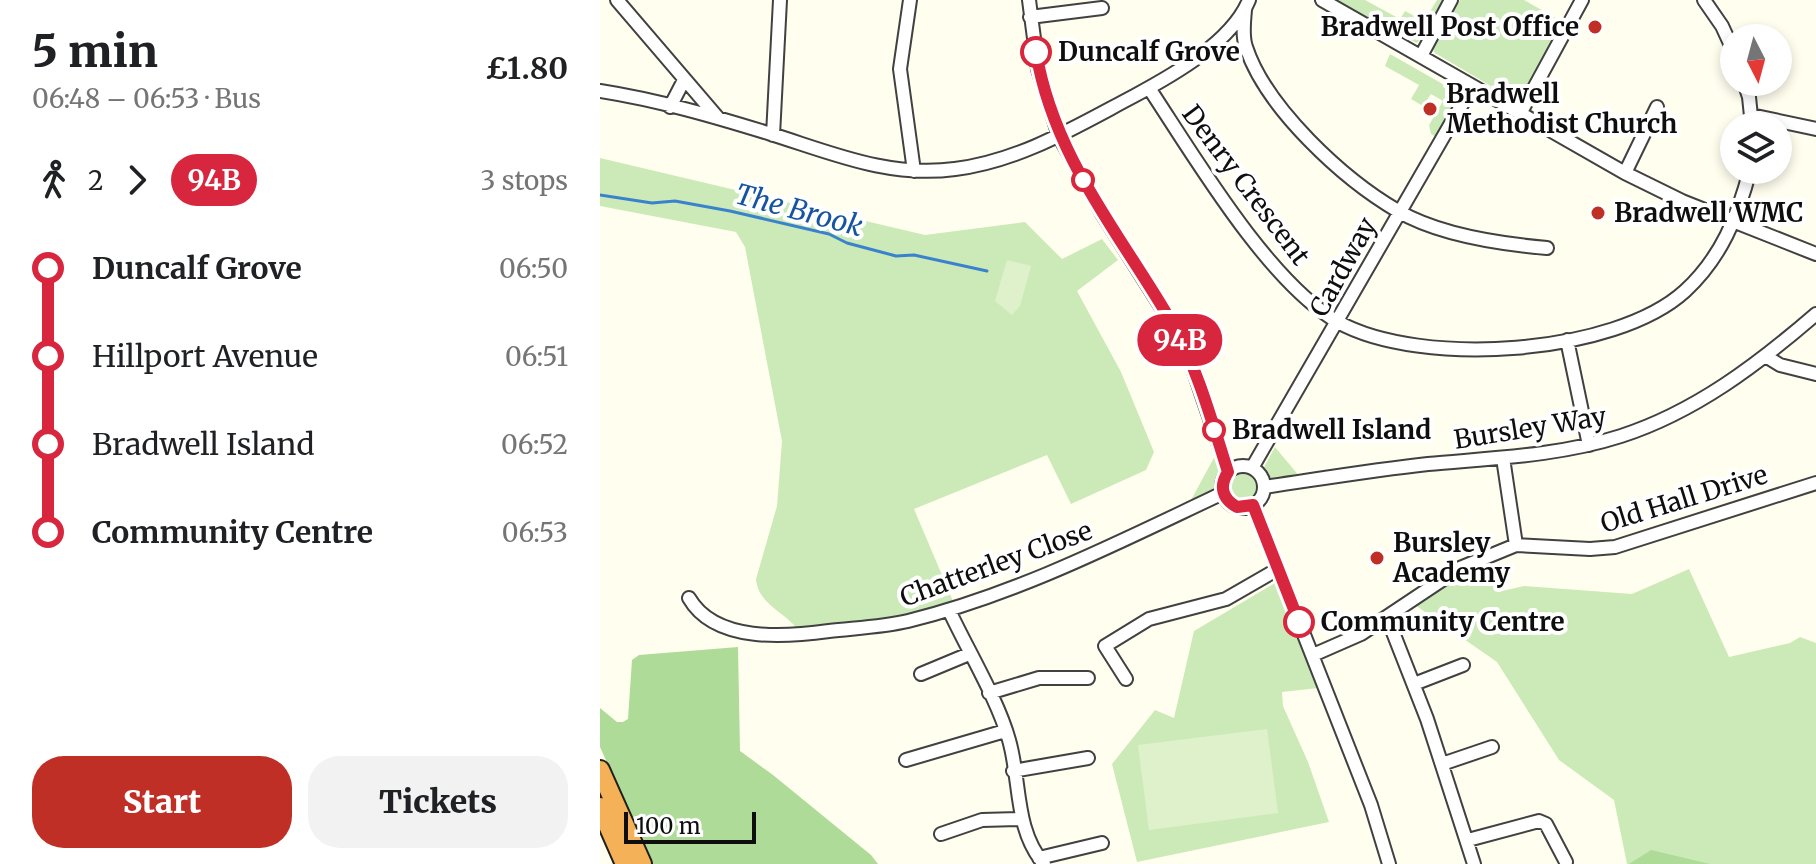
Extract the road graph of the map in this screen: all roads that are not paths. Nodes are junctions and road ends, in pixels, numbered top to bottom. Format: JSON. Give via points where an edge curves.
{"nodes":[{"id":1,"x":617,"y":0,"type":"edge"},
{"id":2,"x":780,"y":0,"type":"edge"},
{"id":3,"x":910,"y":0,"type":"edge"},
{"id":4,"x":1029,"y":0,"type":"edge"},
{"id":5,"x":1322,"y":0,"type":"edge"},
{"id":6,"x":1451,"y":0,"type":"edge"},
{"id":7,"x":1582,"y":0,"type":"edge"},
{"id":8,"x":1704,"y":0,"type":"edge"},
{"id":9,"x":1247,"y":5,"type":"edge"},
{"id":10,"x":1102,"y":8,"type":"dead end"},
{"id":11,"x":1030,"y":17,"type":"junction"},
{"id":12,"x":1721,"y":24,"type":"edge"},
{"id":13,"x":1223,"y":37,"type":"junction"},
{"id":14,"x":1244,"y":43,"type":"junction"},
{"id":15,"x":1421,"y":56,"type":"junction"},
{"id":16,"x":684,"y":80,"type":"junction"},
{"id":17,"x":1472,"y":87,"type":"junction"},
{"id":18,"x":1149,"y":88,"type":"junction"},
{"id":19,"x":600,"y":91,"type":"edge"},
{"id":20,"x":670,"y":107,"type":"junction"},
{"id":21,"x":1657,"y":107,"type":"dead end"},
{"id":22,"x":1520,"y":114,"type":"junction"},
{"id":23,"x":718,"y":118,"type":"junction"},
{"id":24,"x":1792,"y":126,"type":"edge"},
{"id":25,"x":1816,"y":129,"type":"edge"},
{"id":26,"x":773,"y":135,"type":"junction"},
{"id":27,"x":1059,"y":136,"type":"junction"},
{"id":28,"x":914,"y":171,"type":"junction"},
{"id":29,"x":1625,"y":173,"type":"junction"},
{"id":30,"x":1746,"y":184,"type":"edge"},
{"id":31,"x":1399,"y":212,"type":"junction"},
{"id":32,"x":1734,"y":222,"type":"junction"},
{"id":33,"x":1547,"y":248,"type":"dead end"},
{"id":34,"x":1816,"y":254,"type":"edge"},
{"id":35,"x":1816,"y":314,"type":"edge"},
{"id":36,"x":1337,"y":322,"type":"junction"},
{"id":37,"x":1567,"y":340,"type":"junction"},
{"id":38,"x":1767,"y":357,"type":"junction"},
{"id":39,"x":1816,"y":374,"type":"edge"},
{"id":40,"x":1589,"y":445,"type":"junction"},
{"id":41,"x":1503,"y":458,"type":"junction"},
{"id":42,"x":1252,"y":468,"type":"junction"},
{"id":43,"x":1228,"y":472,"type":"junction"},
{"id":44,"x":1816,"y":483,"type":"edge"},
{"id":45,"x":1264,"y":487,"type":"junction"},
{"id":46,"x":1223,"y":493,"type":"junction"},
{"id":47,"x":1253,"y":505,"type":"junction"},
{"id":48,"x":1516,"y":545,"type":"junction"},
{"id":49,"x":1278,"y":569,"type":"junction"},
{"id":50,"x":689,"y":598,"type":"dead end"},
{"id":51,"x":949,"y":610,"type":"junction"},
{"id":52,"x":1387,"y":617,"type":"junction"},
{"id":53,"x":969,"y":654,"type":"junction"},
{"id":54,"x":1313,"y":655,"type":"junction"},
{"id":55,"x":1463,"y":665,"type":"dead end"},
{"id":56,"x":926,"y":668,"type":"dead end"},
{"id":57,"x":1088,"y":678,"type":"dead end"},
{"id":58,"x":1126,"y":679,"type":"dead end"},
{"id":59,"x":1414,"y":684,"type":"junction"},
{"id":60,"x":989,"y":693,"type":"junction"},
{"id":61,"x":1005,"y":731,"type":"junction"},
{"id":62,"x":912,"y":742,"type":"dead end"},
{"id":63,"x":1492,"y":747,"type":"dead end"},
{"id":64,"x":1088,"y":758,"type":"dead end"},
{"id":65,"x":1442,"y":764,"type":"junction"},
{"id":66,"x":600,"y":770,"type":"edge"},
{"id":67,"x":1013,"y":771,"type":"junction"},
{"id":68,"x":600,"y":807,"type":"edge"},
{"id":69,"x":1022,"y":819,"type":"junction"},
{"id":70,"x":941,"y":834,"type":"dead end"},
{"id":71,"x":1468,"y":840,"type":"junction"},
{"id":72,"x":1102,"y":843,"type":"dead end"},
{"id":73,"x":1561,"y":858,"type":"dead end"},
{"id":74,"x":1042,"y":861,"type":"edge"},
{"id":75,"x":625,"y":864,"type":"edge"},
{"id":76,"x":642,"y":864,"type":"edge"},
{"id":77,"x":1389,"y":864,"type":"edge"},
{"id":78,"x":1474,"y":864,"type":"edge"}],
"edges":[{"from":1,"to":16,"type":"street"},
{"from":2,"to":26,"type":"street"},
{"from":3,"to":28,"type":"street","via":[[900,69]]},
{"from":4,"to":11,"type":"street"},
{"from":5,"to":15,"type":"street"},
{"from":6,"to":15,"type":"street"},
{"from":7,"to":22,"type":"street"},
{"from":8,"to":12,"type":"street"},
{"from":9,"to":13,"type":"street"},
{"from":9,"to":14,"type":"street"},
{"from":10,"to":11,"type":"street"},
{"from":11,"to":27,"type":"street","via":[[1038,69]]},
{"from":13,"to":14,"type":"street"},
{"from":13,"to":18,"type":"street"},
{"from":14,"to":31,"type":"street","via":[[1263,83],[1289,119]]},
{"from":15,"to":17,"type":"street"},
{"from":16,"to":20,"type":"street"},
{"from":16,"to":23,"type":"street"},
{"from":17,"to":22,"type":"street"},
{"from":17,"to":31,"type":"street","name":"Cardway"},
{"from":18,"to":27,"type":"street"},
{"from":18,"to":36,"type":"street","name":"Denry Crescent","via":[[1267,256]]},
{"from":19,"to":20,"type":"street"},
{"from":20,"to":23,"type":"street"},
{"from":21,"to":29,"type":"street"},
{"from":22,"to":29,"type":"street"},
{"from":23,"to":26,"type":"street"},
{"from":24,"to":25,"type":"street"},
{"from":26,"to":28,"type":"street","via":[[843,159]]},
{"from":27,"to":28,"type":"street","via":[[976,165]]},
{"from":27,"to":43,"type":"street","via":[[1172,324]]},
{"from":29,"to":32,"type":"street"},
{"from":30,"to":32,"type":"street","name":"Denry Crescent"},
{"from":31,"to":33,"type":"street","via":[[1480,238]]},
{"from":31,"to":36,"type":"street","name":"Cardway"},
{"from":32,"to":34,"type":"street"},
{"from":32,"to":37,"type":"street","name":"Denry Crescent","via":[[1702,274],[1665,306],[1618,328]]},
{"from":35,"to":38,"type":"street","name":"Bursley Way"},
{"from":36,"to":37,"type":"street","name":"Denry Crescent","via":[[1388,341],[1447,349]]},
{"from":36,"to":42,"type":"street","name":"Cardway"},
{"from":37,"to":40,"type":"street"},
{"from":38,"to":39,"type":"street"},
{"from":38,"to":40,"type":"street","name":"Bursley Way","via":[[1674,414]]},
{"from":40,"to":41,"type":"street","name":"Bursley Way"},
{"from":41,"to":45,"type":"street","name":"Bursley Way"},
{"from":41,"to":48,"type":"street"},
{"from":42,"to":43,"type":"street"},
{"from":42,"to":45,"type":"street"},
{"from":43,"to":46,"type":"street"},
{"from":44,"to":48,"type":"street","name":"Old Hall Drive","via":[[1615,547]]},
{"from":45,"to":47,"type":"street"},
{"from":46,"to":47,"type":"street","via":[[1237,507]]},
{"from":46,"to":51,"type":"street","name":"Chatterley Close","via":[[1079,561]]},
{"from":47,"to":49,"type":"street"},
{"from":48,"to":52,"type":"street","via":[[1460,568]]},
{"from":49,"to":54,"type":"street"},
{"from":49,"to":58,"type":"street","via":[[1226,599],[1149,619],[1105,646]]},
{"from":50,"to":51,"type":"street","name":"Chatterley Close","via":[[722,625],[769,636],[903,622]]},
{"from":51,"to":53,"type":"street"},
{"from":52,"to":54,"type":"street"},
{"from":52,"to":59,"type":"street"},
{"from":53,"to":56,"type":"street"},
{"from":53,"to":60,"type":"street"},
{"from":54,"to":77,"type":"street"},
{"from":55,"to":59,"type":"street"},
{"from":57,"to":60,"type":"street","via":[[1039,678]]},
{"from":59,"to":65,"type":"street"},
{"from":60,"to":61,"type":"street"},
{"from":61,"to":62,"type":"street","via":[[912,758]]},
{"from":61,"to":67,"type":"street"},
{"from":63,"to":65,"type":"street"},
{"from":64,"to":67,"type":"street"},
{"from":65,"to":71,"type":"street"},
{"from":66,"to":76,"type":"highway"},
{"from":67,"to":69,"type":"street"},
{"from":68,"to":75,"type":"highway"},
{"from":69,"to":70,"type":"street","via":[[982,820]]},
{"from":69,"to":74,"type":"street"},
{"from":71,"to":73,"type":"street","via":[[1539,821],[1546,824]]},
{"from":71,"to":78,"type":"street"},
{"from":72,"to":74,"type":"street"}]}
